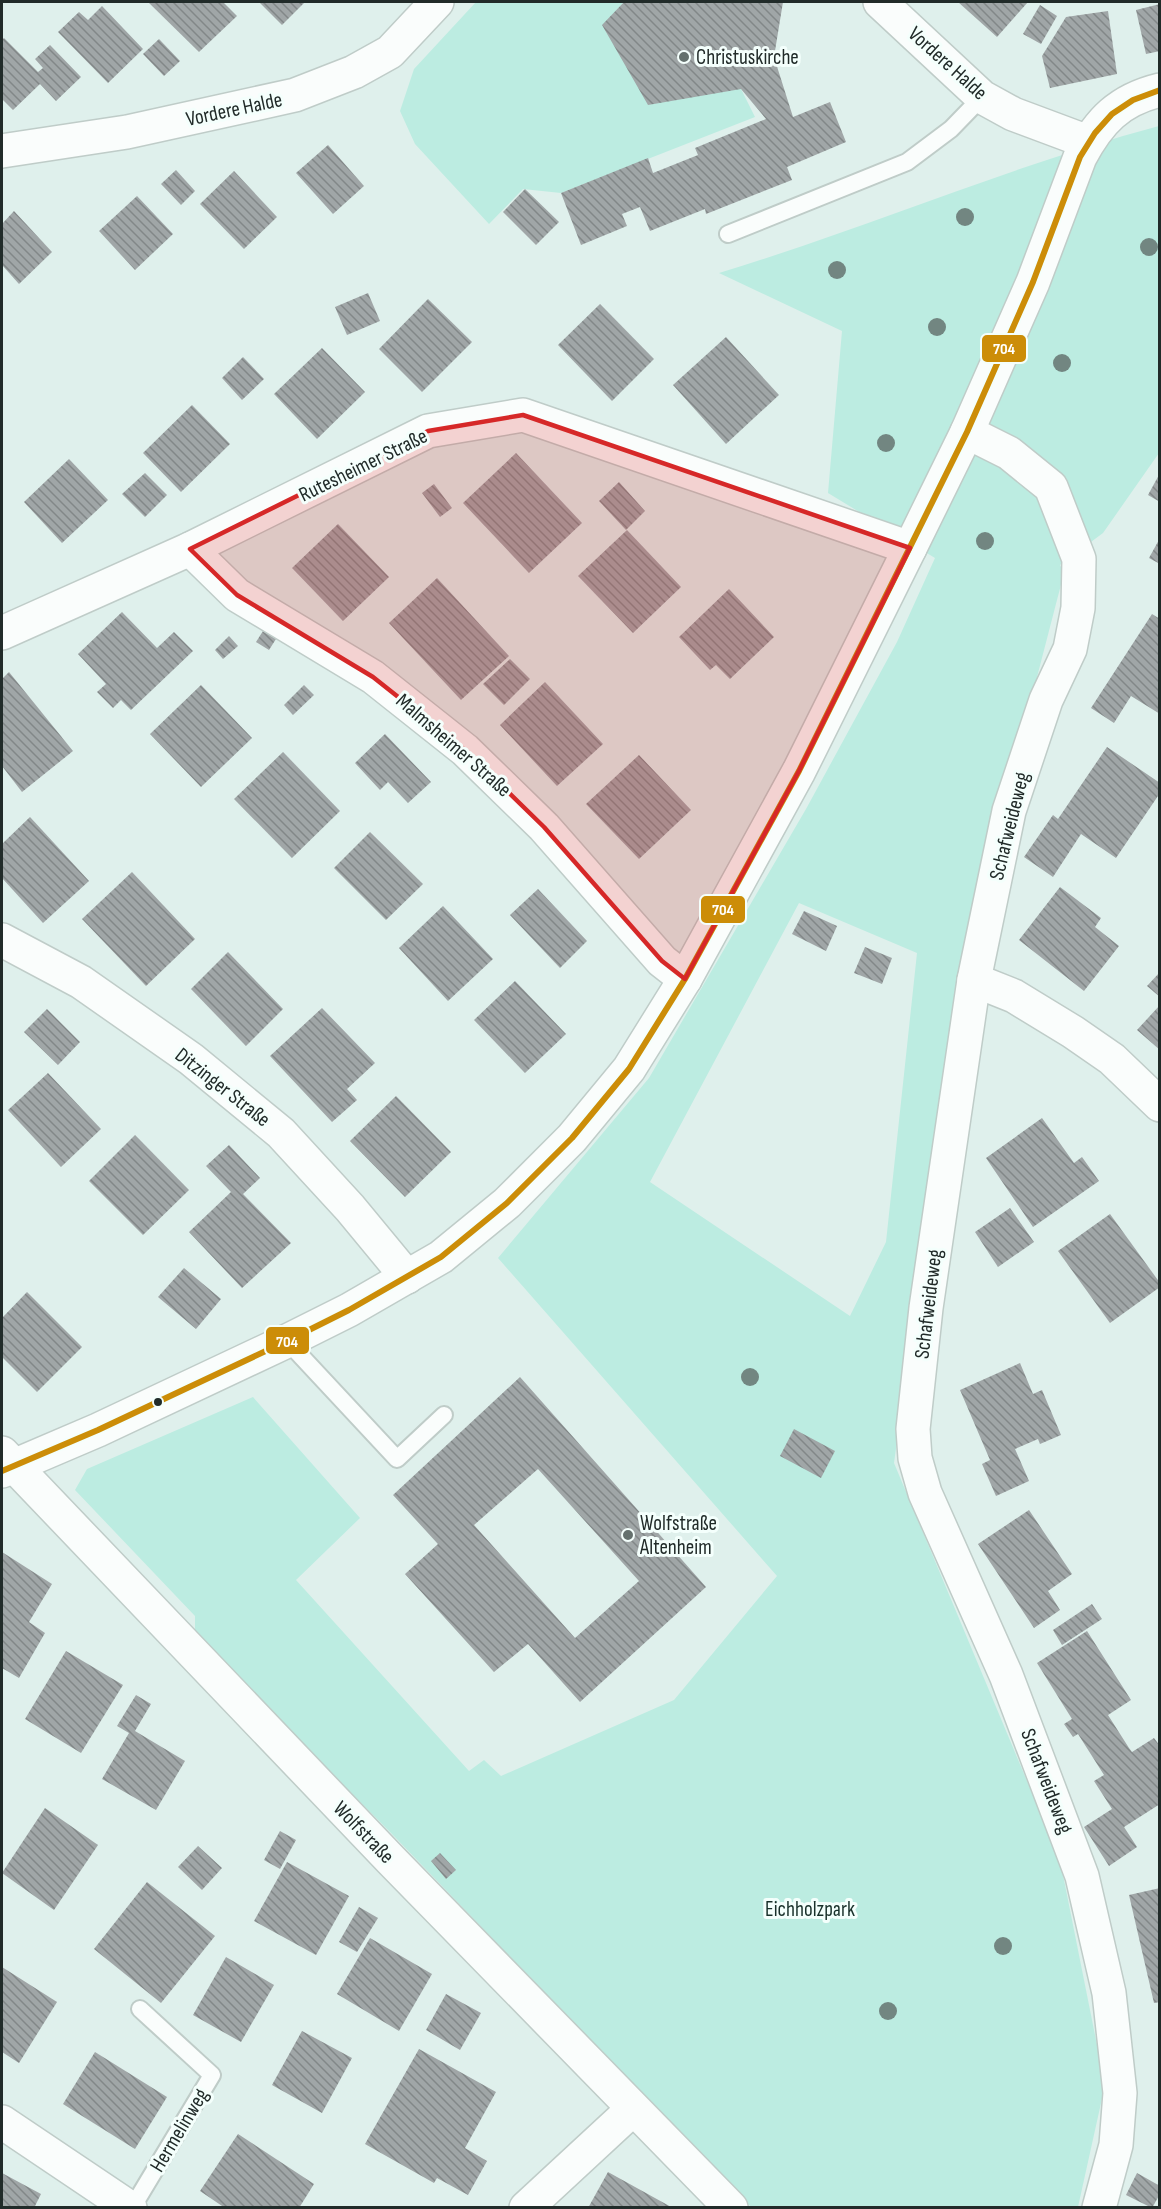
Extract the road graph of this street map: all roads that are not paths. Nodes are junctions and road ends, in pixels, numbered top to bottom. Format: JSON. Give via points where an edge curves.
{"nodes":[{"id":1,"x":437,"y":2,"type":"edge"},
{"id":2,"x":880,"y":2,"type":"edge"},
{"id":3,"x":1160,"y":90,"type":"edge"},
{"id":4,"x":982,"y":97,"type":"junction"},
{"id":5,"x":1088,"y":142,"type":"junction"},
{"id":6,"x":2,"y":151,"type":"edge"},
{"id":7,"x":728,"y":234,"type":"dead end"},
{"id":8,"x":967,"y":432,"type":"junction"},
{"id":9,"x":910,"y":548,"type":"junction"},
{"id":10,"x":190,"y":549,"type":"junction"},
{"id":11,"x":2,"y":633,"type":"edge"},
{"id":12,"x":2,"y":940,"type":"edge"},
{"id":13,"x":685,"y":979,"type":"junction"},
{"id":14,"x":974,"y":980,"type":"junction"},
{"id":15,"x":1160,"y":1105,"type":"edge"},
{"id":16,"x":407,"y":1277,"type":"junction"},
{"id":17,"x":287,"y":1341,"type":"junction"},
{"id":18,"x":444,"y":1414,"type":"dead end"},
{"id":19,"x":5,"y":1463,"type":"edge"},
{"id":20,"x":140,"y":2009,"type":"dead end"},
{"id":21,"x":633,"y":2109,"type":"junction"},
{"id":22,"x":2,"y":2122,"type":"edge"},
{"id":23,"x":131,"y":2208,"type":"edge"},
{"id":24,"x":526,"y":2208,"type":"edge"},
{"id":25,"x":731,"y":2208,"type":"edge"},
{"id":26,"x":1100,"y":2208,"type":"edge"}],
"edges":[{"from":1,"to":6,"type":"street","name":"Vordere Halde","via":[[390,52],[354,72],[295,95],[127,132]]},
{"from":2,"to":4,"type":"street","name":"Vordere Halde"},
{"from":3,"to":5,"type":"street","via":[[1142,94],[1116,108]]},
{"from":4,"to":5,"type":"street","name":"Vordere Halde","via":[[1013,114]]},
{"from":4,"to":7,"type":"lane","via":[[951,129],[907,162]]},
{"from":5,"to":8,"type":"street","via":[[1033,282]]},
{"from":8,"to":9,"type":"street"},
{"from":8,"to":14,"type":"street","name":"Schafweideweg","via":[[1009,453],[1051,487],[1079,559],[1078,608],[1070,648],[1046,700],[1009,811]]},
{"from":9,"to":10,"type":"street","name":"Rutesheimer Straße","via":[[523,416],[428,431]]},
{"from":9,"to":13,"type":"street","via":[[799,771]]},
{"from":10,"to":11,"type":"street","name":"Rutesheimer Straße"},
{"from":10,"to":13,"type":"street","name":"Malmsheimer Straße","via":[[237,595],[373,677],[465,750],[544,827],[662,962]]},
{"from":12,"to":16,"type":"street","name":"Ditzinger Straße","via":[[81,982],[191,1059],[281,1133]]},
{"from":13,"to":16,"type":"street","via":[[629,1069],[572,1138],[456,1247]]},
{"from":14,"to":15,"type":"street","via":[[1014,996],[1073,1032],[1112,1059]]},
{"from":14,"to":26,"type":"street","name":"Schafweideweg","via":[[926,1308],[914,1430],[915,1458],[925,1493],[1006,1675],[1082,1876],[1109,1993],[1120,2093],[1116,2145]]},
{"from":16,"to":17,"type":"street"},
{"from":17,"to":18,"type":"lane","via":[[397,1459]]},
{"from":17,"to":19,"type":"street","via":[[98,1430]]},
{"from":19,"to":21,"type":"street","name":"Wolfstraße"},
{"from":20,"to":23,"type":"lane","name":"Hermelinweg","via":[[212,2075]]},
{"from":21,"to":24,"type":"street"},
{"from":21,"to":25,"type":"street","name":"Wolfstraße"},
{"from":22,"to":23,"type":"street","name":"Hermelinweg"}]}
